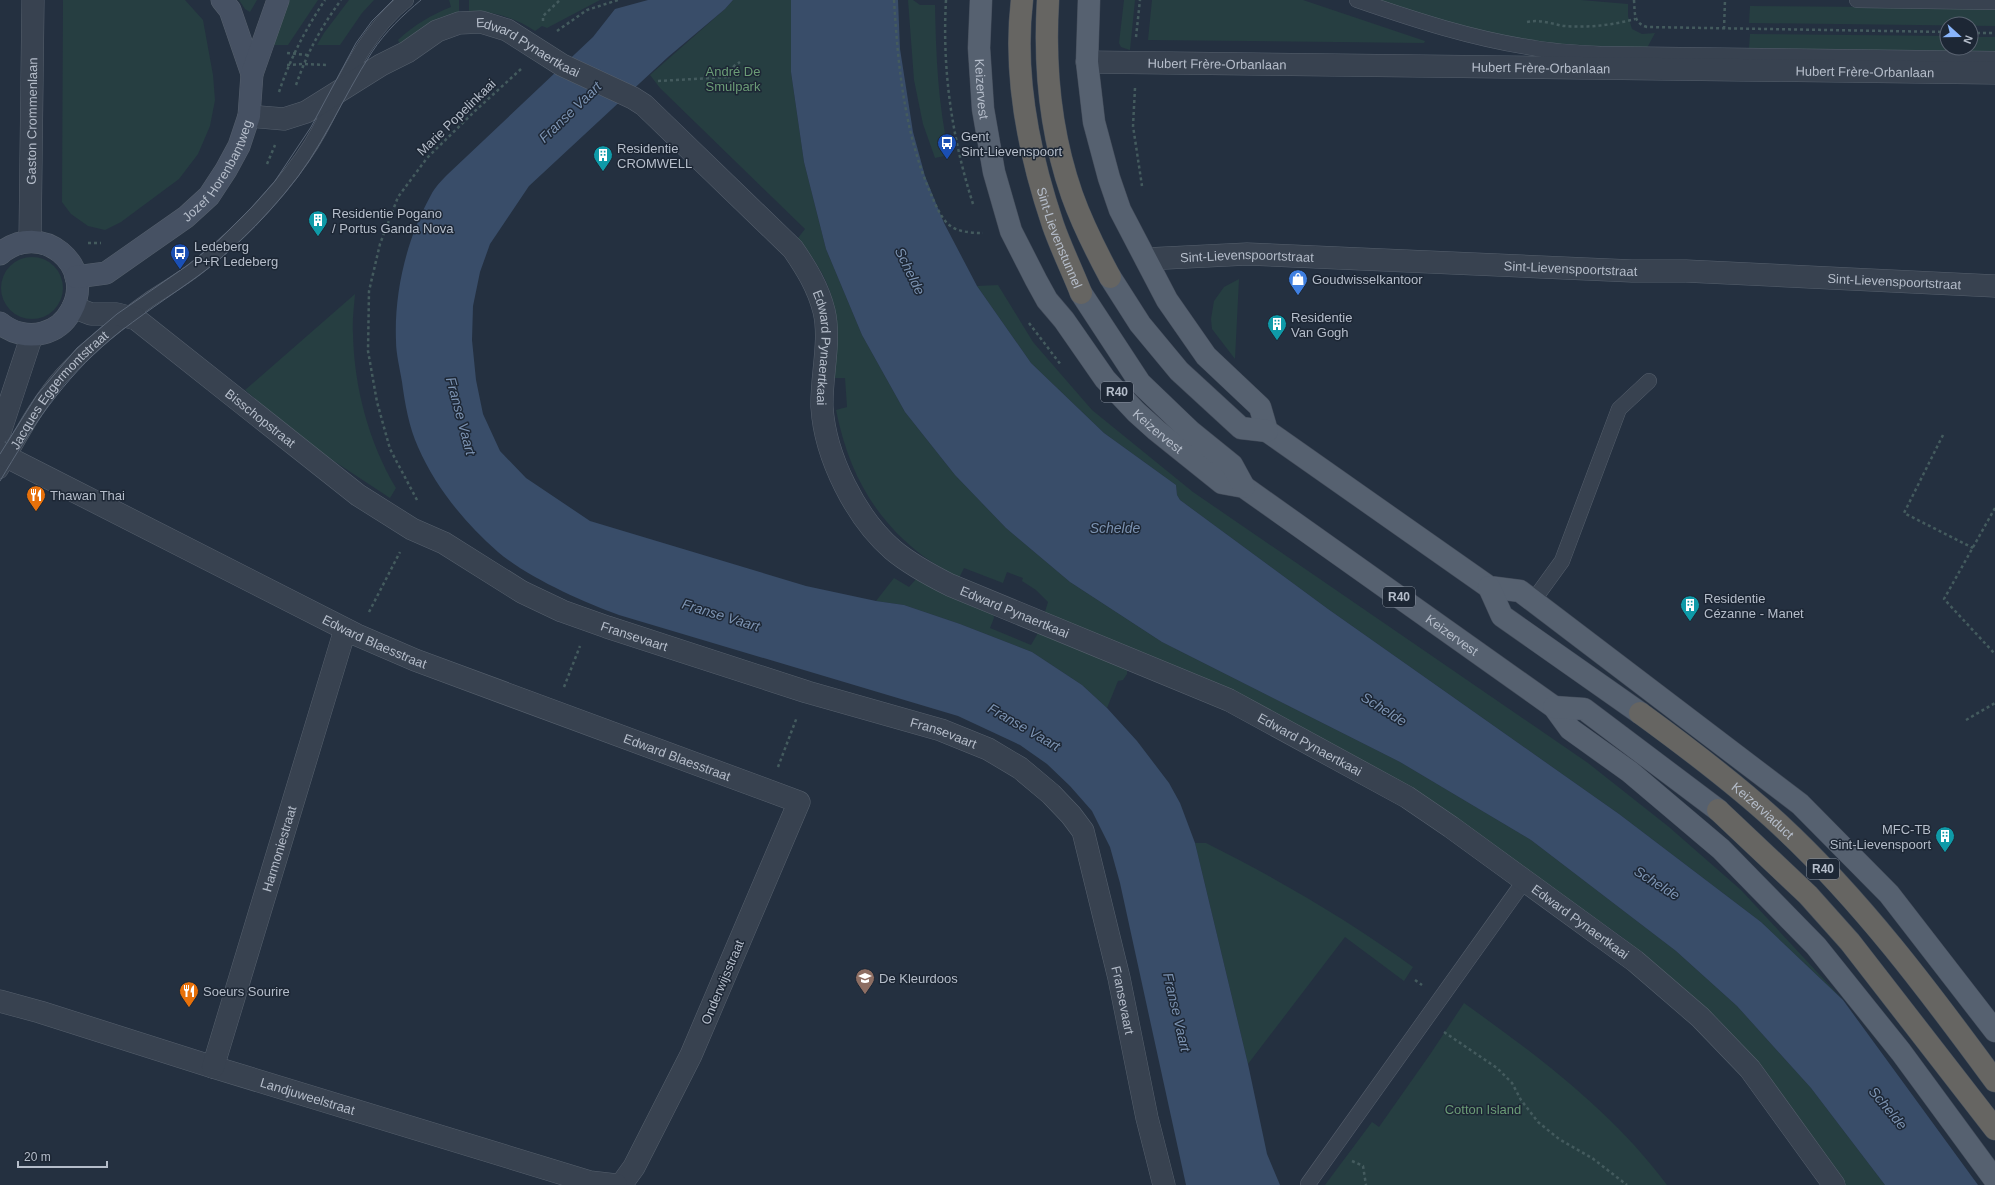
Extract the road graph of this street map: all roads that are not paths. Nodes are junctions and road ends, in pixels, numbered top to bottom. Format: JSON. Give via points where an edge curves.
{"nodes":[{"id":1,"x":33,"y":0,"type":"edge"},
{"id":2,"x":222,"y":0,"type":"edge"},
{"id":3,"x":278,"y":0,"type":"edge"},
{"id":4,"x":406,"y":0,"type":"edge"},
{"id":5,"x":981,"y":0,"type":"edge"},
{"id":6,"x":1022,"y":0,"type":"edge"},
{"id":7,"x":1048,"y":0,"type":"edge"},
{"id":8,"x":1089,"y":0,"type":"edge"},
{"id":9,"x":1357,"y":0,"type":"edge"},
{"id":10,"x":1857,"y":0,"type":"edge"},
{"id":11,"x":1995,"y":2,"type":"edge"},
{"id":12,"x":1995,"y":59,"type":"edge"},
{"id":13,"x":1086,"y":62,"type":"junction"},
{"id":14,"x":1995,"y":73,"type":"edge"},
{"id":15,"x":252,"y":74,"type":"junction"},
{"id":16,"x":340,"y":91,"type":"junction"},
{"id":17,"x":249,"y":116,"type":"junction"},
{"id":18,"x":30,"y":241,"type":"junction"},
{"id":19,"x":0,"y":254,"type":"edge"},
{"id":20,"x":1146,"y":259,"type":"junction"},
{"id":21,"x":76,"y":277,"type":"junction"},
{"id":22,"x":1110,"y":277,"type":"joint"},
{"id":23,"x":1995,"y":286,"type":"edge"},
{"id":24,"x":1081,"y":293,"type":"joint"},
{"id":25,"x":73,"y":307,"type":"junction"},
{"id":26,"x":127,"y":316,"type":"junction"},
{"id":27,"x":0,"y":322,"type":"edge"},
{"id":28,"x":32,"y":335,"type":"junction"},
{"id":29,"x":1649,"y":381,"type":"dead end"},
{"id":30,"x":1267,"y":431,"type":"junction"},
{"id":31,"x":0,"y":432,"type":"edge"},
{"id":32,"x":3,"y":460,"type":"edge"},
{"id":33,"x":1244,"y":487,"type":"junction"},
{"id":34,"x":444,"y":543,"type":"joint"},
{"id":35,"x":1488,"y":587,"type":"junction"},
{"id":36,"x":1533,"y":601,"type":"junction"},
{"id":37,"x":351,"y":633,"type":"junction"},
{"id":38,"x":1554,"y":707,"type":"junction"},
{"id":39,"x":1640,"y":713,"type":"joint"},
{"id":40,"x":768,"y":792,"type":"joint"},
{"id":41,"x":1718,"y":810,"type":"joint"},
{"id":42,"x":1525,"y":880,"type":"junction"},
{"id":43,"x":0,"y":1001,"type":"edge"},
{"id":44,"x":1995,"y":1032,"type":"edge"},
{"id":45,"x":213,"y":1067,"type":"junction"},
{"id":46,"x":1995,"y":1081,"type":"edge"},
{"id":47,"x":1995,"y":1129,"type":"edge"},
{"id":48,"x":1995,"y":1180,"type":"edge"},
{"id":49,"x":1308,"y":1184,"type":"dead end"},
{"id":50,"x":616,"y":1185,"type":"edge"},
{"id":51,"x":621,"y":1185,"type":"edge"},
{"id":52,"x":1164,"y":1185,"type":"edge"},
{"id":53,"x":1834,"y":1185,"type":"edge"}],
"edges":[{"from":1,"to":18,"type":"street","name":"Gaston Crommenlaan"},
{"from":2,"to":15,"type":"main road","via":[[230,10]]},
{"from":3,"to":15,"type":"main road","name":"Jozef Horenbantweg"},
{"from":4,"to":16,"type":"lane","name":"Edward Pynaertkaai","via":[[380,26]]},
{"from":5,"to":33,"type":"main road","name":"Keizervest","number":"R40","via":[[979,48],[983,109],[994,172],[1011,231],[1036,280],[1047,300],[1105,379],[1136,412],[1222,483]]},
{"from":6,"to":24,"type":"highway","name":"Sint-Lievenstunnel","number":"R40","via":[[1018,30],[1021,87],[1035,166],[1053,226]]},
{"from":7,"to":22,"type":"highway","name":"Sint-Lievenstunnel","number":"R40","via":[[1046,35],[1049,100],[1059,153],[1072,195]]},
{"from":8,"to":13,"type":"main road"},
{"from":9,"to":12,"type":"lane","via":[[1460,33],[1535,48],[1572,52]]},
{"from":10,"to":11,"type":"lane"},
{"from":13,"to":14,"type":"street","name":"Hubert Frère-Orbanlaan"},
{"from":13,"to":20,"type":"main road","via":[[1094,122],[1109,178],[1120,210]]},
{"from":15,"to":17,"type":"main road","name":"Jozef Horenbantweg"},
{"from":16,"to":17,"type":"street","name":"Edward Pynaertkaai","via":[[306,112],[284,119]]},
{"from":16,"to":26,"type":"lane","name":"Edward Pynaertkaai","via":[[300,160],[257,213],[224,246],[194,270]]},
{"from":16,"to":42,"type":"street","name":"Edward Pynaertkaai","via":[[437,32],[459,23],[481,22],[507,30],[562,65],[644,106],[793,249],[806,267],[824,312],[826,335],[822,406],[825,436],[856,505],[893,550],[918,568],[950,585],[1229,700],[1281,727],[1407,797]]},
{"from":17,"to":21,"type":"main road","name":"Jozef Horenbantweg","via":[[239,146],[209,196],[186,217],[106,273]]},
{"from":18,"to":19,"type":"main road","via":[[17,244]]},
{"from":18,"to":21,"type":"main road","via":[[60,251]]},
{"from":20,"to":23,"type":"street","name":"Sint-Lievenspoortstraat","via":[[1246,254]]},
{"from":20,"to":30,"type":"main road","via":[[1167,300],[1206,356],[1260,407]]},
{"from":21,"to":25,"type":"main road","via":[[78,288]]},
{"from":22,"to":30,"type":"main road","name":"Sint-Lievenstunnel","number":"R40","via":[[1140,324],[1179,371],[1241,428]]},
{"from":24,"to":33,"type":"main road","name":"Sint-Lievenstunnel","number":"R40","via":[[1140,383],[1190,431],[1232,465]]},
{"from":25,"to":26,"type":"street","name":"Bisschopstraat","via":[[91,314]]},
{"from":25,"to":28,"type":"main road","via":[[60,325],[47,332]]},
{"from":26,"to":32,"type":"lane","name":"Jacques Eggermontstraat","via":[[61,376]]},
{"from":26,"to":34,"type":"street","name":"Bisschopstraat","via":[[136,319],[358,495],[412,529]]},
{"from":27,"to":28,"type":"main road","via":[[18,333]]},
{"from":28,"to":31,"type":"street","name":"Jacques Eggermontstraat"},
{"from":29,"to":36,"type":"lane","via":[[1619,409],[1562,561]]},
{"from":30,"to":35,"type":"main road","number":"R40"},
{"from":32,"to":37,"type":"street","name":"Edward Blaesstraat"},
{"from":33,"to":38,"type":"main road","name":"Keizervest","number":"R40"},
{"from":34,"to":52,"type":"street","name":"Fransevaart","via":[[522,592],[562,611],[807,692],[941,730],[988,749],[1020,768],[1051,794],[1083,831],[1119,978],[1147,1118]]},
{"from":35,"to":36,"type":"main road","via":[[1520,591]]},
{"from":35,"to":39,"type":"main road","name":"Keizerviaduct","number":"R40","via":[[1502,616]]},
{"from":36,"to":44,"type":"main road","via":[[1800,804],[1889,894]]},
{"from":37,"to":40,"type":"street","name":"Edward Blaesstraat","via":[[416,660]]},
{"from":37,"to":45,"type":"street","name":"Harmoniestraat"},
{"from":38,"to":41,"type":"main road","number":"R40","via":[[1584,710]]},
{"from":38,"to":48,"type":"main road","via":[[1570,729],[1630,772],[1721,849],[1816,946],[1901,1052]]},
{"from":39,"to":46,"type":"highway","name":"Keizerviaduct","number":"R40","via":[[1683,744],[1773,819],[1815,860],[1877,929]]},
{"from":40,"to":51,"type":"street","name":"Onderwijsstraat","via":[[799,802],[691,1055],[634,1166]]},
{"from":41,"to":47,"type":"highway","number":"R40","via":[[1808,895],[1850,942]]},
{"from":42,"to":49,"type":"lane"},
{"from":42,"to":53,"type":"street","name":"Edward Pynaertkaai","via":[[1635,961],[1700,1017],[1750,1069]]},
{"from":43,"to":45,"type":"street","name":"Landjuweelstraat"},
{"from":45,"to":50,"type":"street","name":"Landjuweelstraat","via":[[590,1182]]}]}
